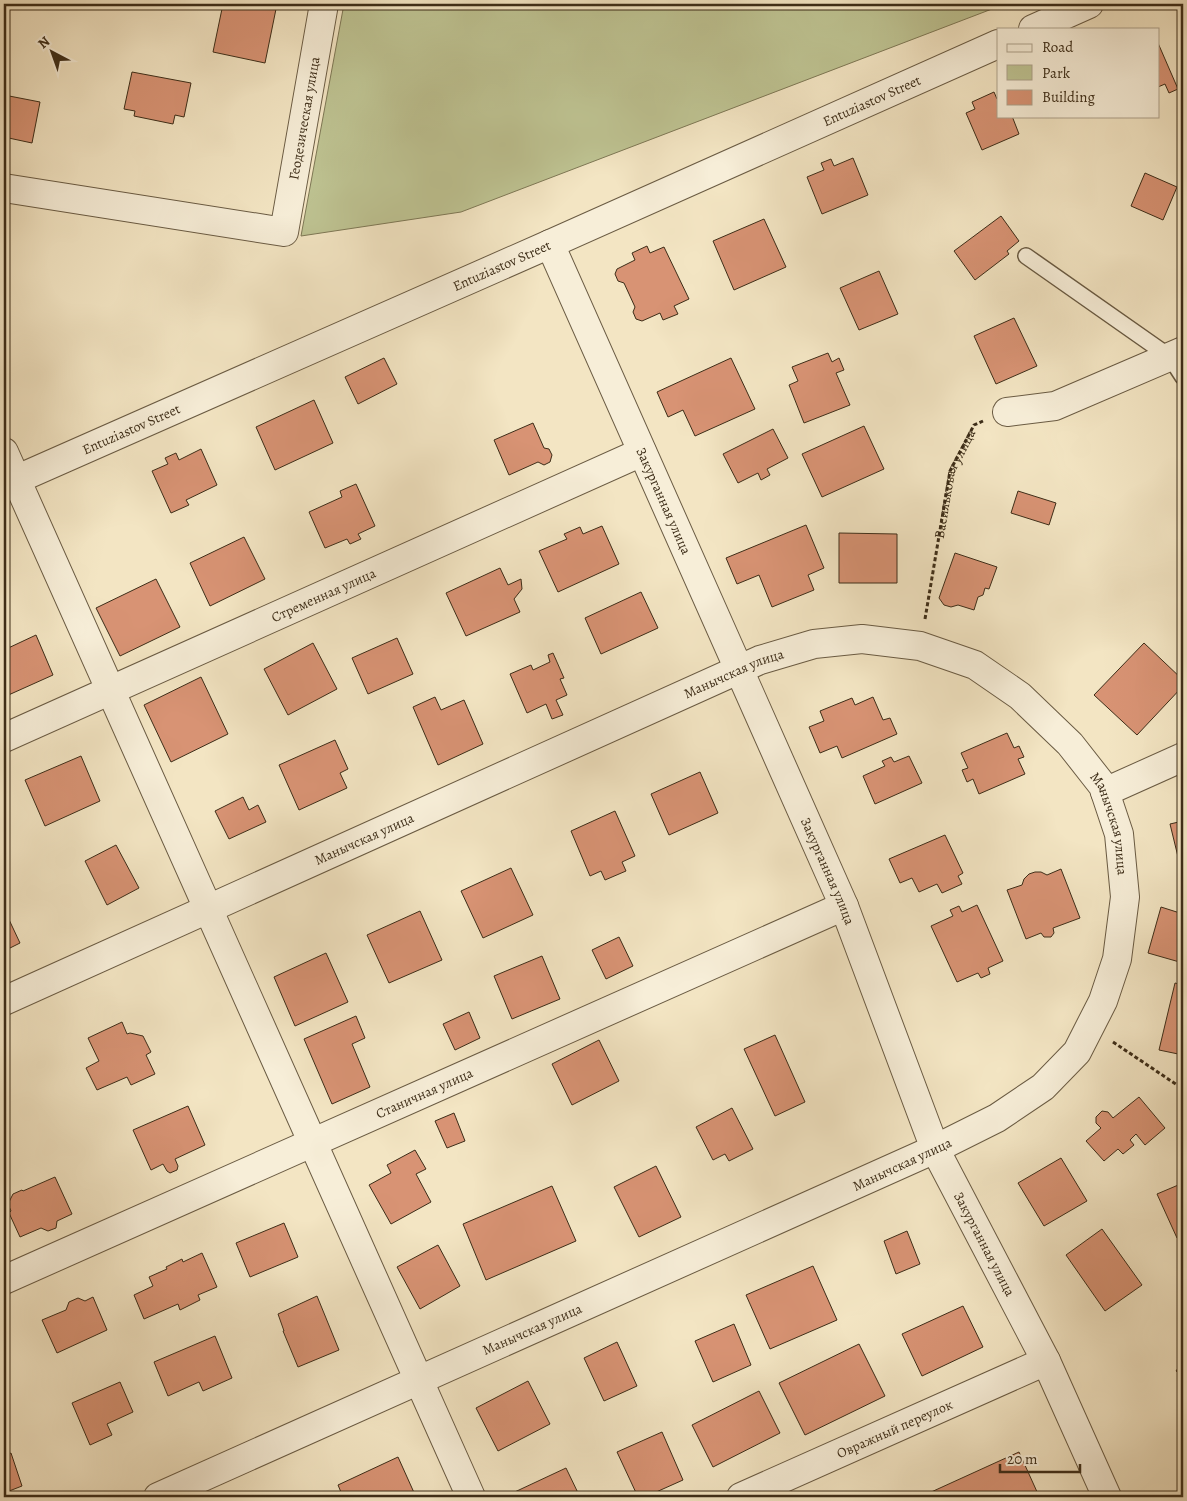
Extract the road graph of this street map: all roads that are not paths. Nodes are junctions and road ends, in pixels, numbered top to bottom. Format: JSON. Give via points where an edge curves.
{"nodes":[{"id":1,"x":324,"y":4,"type":"edge"},
{"id":2,"x":1089,"y":4,"type":"edge"},
{"id":3,"x":1035,"y":28,"type":"edge"},
{"id":4,"x":997,"y":44,"type":"edge"},
{"id":5,"x":4,"y":188,"type":"edge"},
{"id":6,"x":550,"y":244,"type":"junction"},
{"id":7,"x":1026,"y":256,"type":"dead end"},
{"id":8,"x":1179,"y":362,"type":"edge"},
{"id":9,"x":1007,"y":412,"type":"road end"},
{"id":10,"x":4,"y":452,"type":"edge"},
{"id":11,"x":642,"y":452,"type":"junction"},
{"id":12,"x":10,"y":482,"type":"edge"},
{"id":13,"x":739,"y":670,"type":"junction"},
{"id":14,"x":110,"y":691,"type":"junction"},
{"id":15,"x":4,"y":738,"type":"edge"},
{"id":16,"x":1183,"y":757,"type":"edge"},
{"id":17,"x":1105,"y":792,"type":"junction"},
{"id":18,"x":844,"y":906,"type":"junction"},
{"id":19,"x":208,"y":909,"type":"junction"},
{"id":20,"x":4,"y":1001,"type":"edge"},
{"id":21,"x":312,"y":1143,"type":"junction"},
{"id":22,"x":935,"y":1149,"type":"junction"},
{"id":23,"x":4,"y":1280,"type":"edge"},
{"id":24,"x":1046,"y":1361,"type":"junction"},
{"id":25,"x":418,"y":1380,"type":"junction"},
{"id":26,"x":158,"y":1497,"type":"edge"},
{"id":27,"x":471,"y":1497,"type":"edge"},
{"id":28,"x":741,"y":1497,"type":"edge"},
{"id":29,"x":1107,"y":1497,"type":"edge"}],
"edges":[{"from":1,"to":5,"type":"street","name":"Геодезическая улица","via":[[284,232]]},
{"from":2,"to":3,"type":"street"},
{"from":4,"to":6,"type":"street","name":"Entuziastov Street"},
{"from":6,"to":11,"type":"street","name":"Закурганная улица"},
{"from":6,"to":12,"type":"street","name":"Entuziastov Street"},
{"from":7,"to":8,"type":"lane"},
{"from":8,"to":9,"type":"street","via":[[1056,406]]},
{"from":10,"to":12,"type":"street"},
{"from":11,"to":13,"type":"street","name":"Закурганная улица"},
{"from":11,"to":14,"type":"street","name":"Стременная улица"},
{"from":12,"to":14,"type":"street"},
{"from":13,"to":17,"type":"street","name":"Манычская улица","via":[[760,660],[814,644],[862,640],[920,646],[975,665],[1020,696],[1070,744]]},
{"from":13,"to":18,"type":"street","name":"Закурганная улица"},
{"from":13,"to":19,"type":"street","name":"Манычская улица"},
{"from":14,"to":15,"type":"street","name":"Стременная улица"},
{"from":14,"to":19,"type":"street"},
{"from":16,"to":17,"type":"street"},
{"from":17,"to":22,"type":"street","name":"Манычская улица","via":[[1119,834],[1125,897],[1117,960],[1103,1002],[1077,1052],[1043,1087],[996,1118]]},
{"from":18,"to":21,"type":"street","name":"Станичная улица"},
{"from":18,"to":22,"type":"street","name":"Закурганная улица"},
{"from":19,"to":20,"type":"street","name":"Манычская улица"},
{"from":19,"to":21,"type":"street"},
{"from":21,"to":23,"type":"street","name":"Станичная улица"},
{"from":21,"to":25,"type":"street"},
{"from":22,"to":24,"type":"street","name":"Закурганная улица"},
{"from":22,"to":25,"type":"street","name":"Манычская улица"},
{"from":24,"to":28,"type":"street","name":"Овражный переулок"},
{"from":24,"to":29,"type":"street","name":"Закурганная улица"},
{"from":25,"to":26,"type":"street","name":"Манычская улица"},
{"from":25,"to":27,"type":"street"}]}
